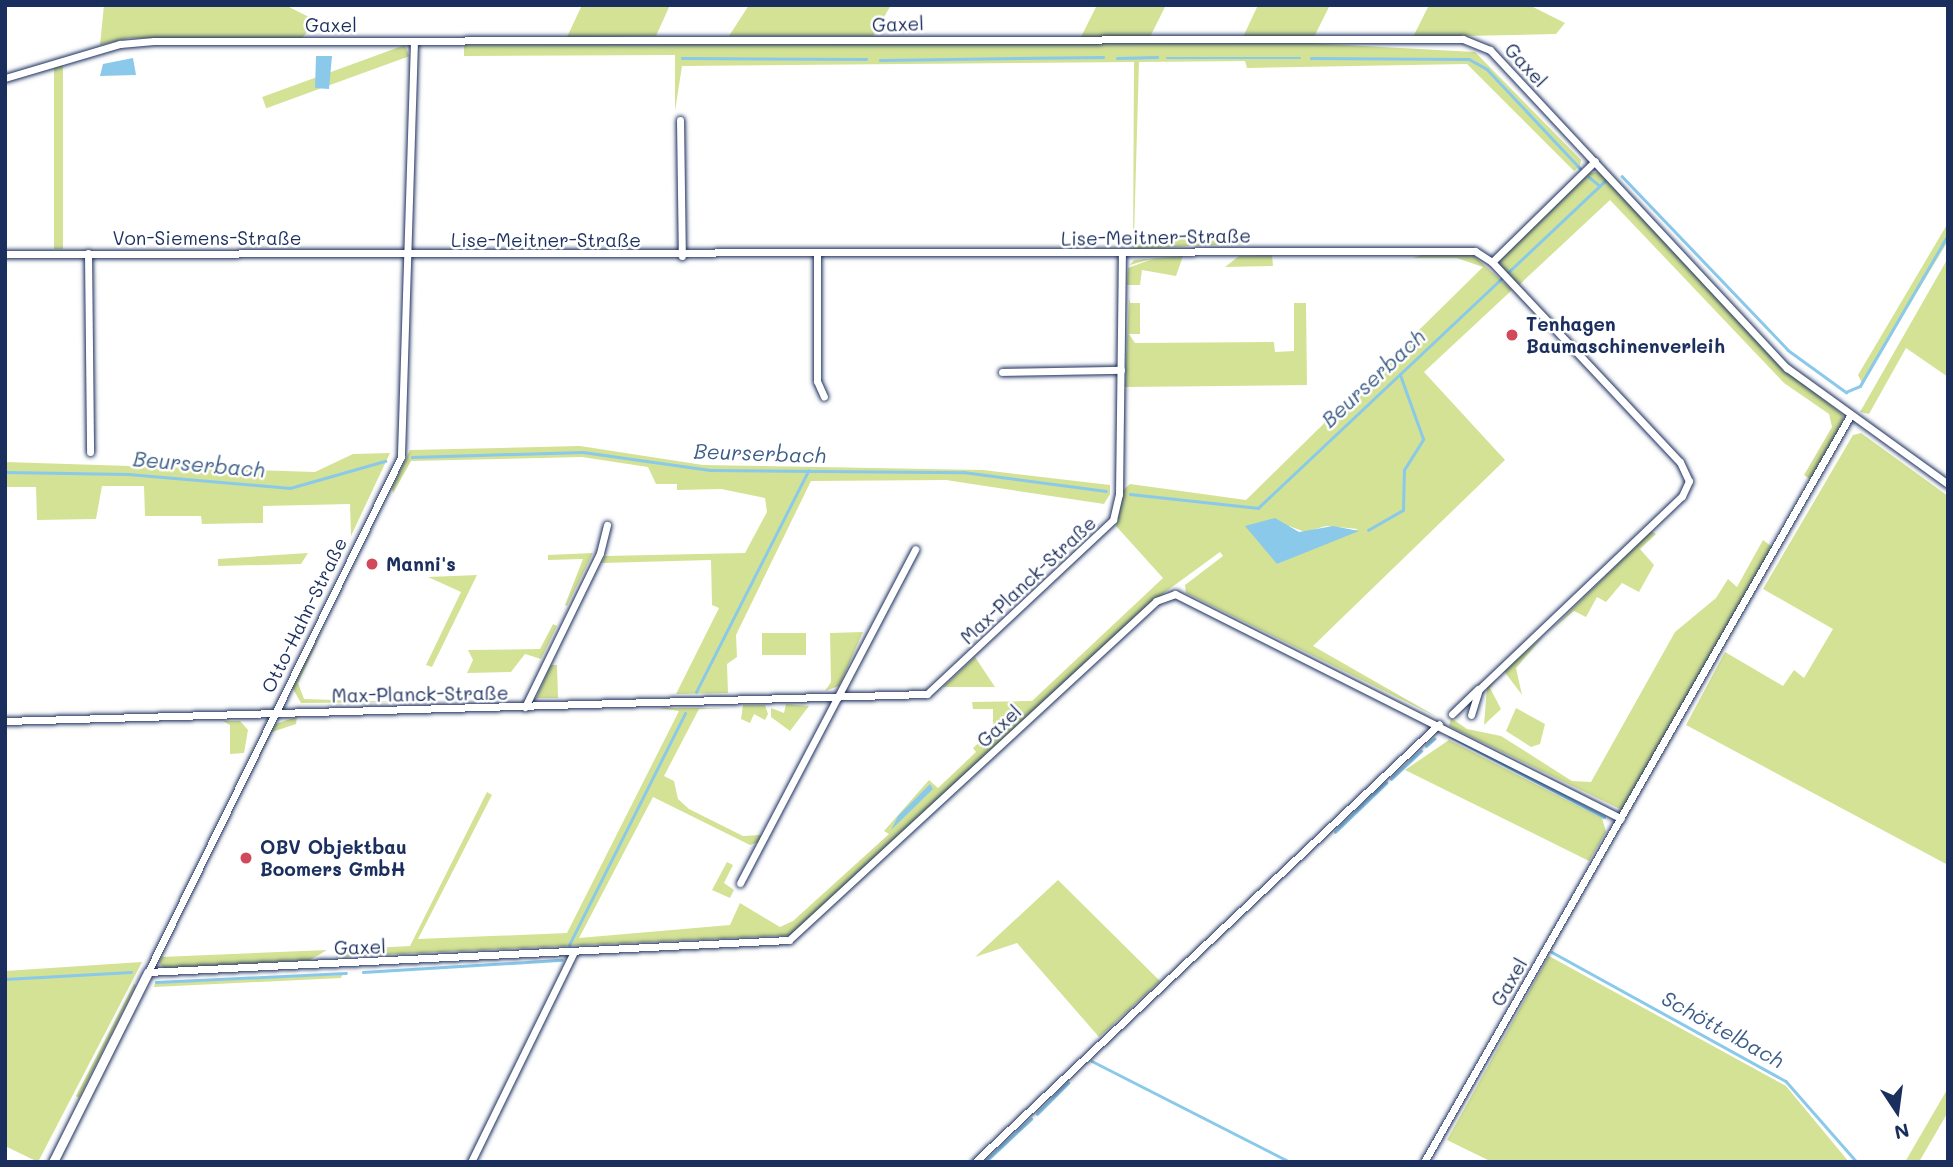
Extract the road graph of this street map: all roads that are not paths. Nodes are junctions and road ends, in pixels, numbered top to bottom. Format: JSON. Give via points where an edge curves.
{"nodes":[{"id":1,"x":414,"y":41,"type":"junction"},
{"id":2,"x":5,"y":78,"type":"edge"},
{"id":3,"x":680,"y":120,"type":"dead end"},
{"id":4,"x":1595,"y":161,"type":"junction"},
{"id":5,"x":88,"y":253,"type":"junction"},
{"id":6,"x":5,"y":254,"type":"edge"},
{"id":7,"x":1122,"y":254,"type":"junction"},
{"id":8,"x":817,"y":255,"type":"junction"},
{"id":9,"x":409,"y":256,"type":"junction"},
{"id":10,"x":682,"y":256,"type":"junction"},
{"id":11,"x":1492,"y":262,"type":"junction"},
{"id":12,"x":1121,"y":370,"type":"junction"},
{"id":13,"x":1002,"y":372,"type":"dead end"},
{"id":14,"x":824,"y":397,"type":"dead end"},
{"id":15,"x":1851,"y":414,"type":"junction"},
{"id":16,"x":90,"y":452,"type":"dead end"},
{"id":17,"x":1948,"y":484,"type":"edge"},
{"id":18,"x":607,"y":525,"type":"dead end"},
{"id":19,"x":915,"y":549,"type":"dead end"},
{"id":20,"x":1479,"y":689,"type":"junction"},
{"id":21,"x":836,"y":698,"type":"junction"},
{"id":22,"x":525,"y":707,"type":"junction"},
{"id":23,"x":275,"y":713,"type":"junction"},
{"id":24,"x":1452,"y":714,"type":"dead end"},
{"id":25,"x":1471,"y":715,"type":"dead end"},
{"id":26,"x":5,"y":720,"type":"edge"},
{"id":27,"x":1439,"y":724,"type":"junction"},
{"id":28,"x":1621,"y":818,"type":"junction"},
{"id":29,"x":740,"y":883,"type":"dead end"},
{"id":30,"x":574,"y":952,"type":"junction"},
{"id":31,"x":148,"y":972,"type":"junction"},
{"id":32,"x":53,"y":1162,"type":"edge"},
{"id":33,"x":471,"y":1162,"type":"edge"},
{"id":34,"x":975,"y":1162,"type":"edge"},
{"id":35,"x":1424,"y":1162,"type":"edge"}],
"edges":[{"from":1,"to":2,"type":"street","name":"Gaxel","via":[[130,42]]},
{"from":1,"to":4,"type":"street","name":"Gaxel","via":[[1463,39],[1490,50]]},
{"from":1,"to":9,"type":"street","name":"Otto-Hahn-Straße"},
{"from":3,"to":10,"type":"street"},
{"from":4,"to":11,"type":"street"},
{"from":4,"to":15,"type":"street","name":"Gaxel","via":[[1768,351]]},
{"from":5,"to":6,"type":"street","name":"Von-Siemens-Straße"},
{"from":5,"to":9,"type":"street","name":"Von-Siemens-Straße"},
{"from":5,"to":16,"type":"street"},
{"from":7,"to":8,"type":"street","name":"Lise-Meitner-Straße"},
{"from":7,"to":11,"type":"street","name":"Lise-Meitner-Straße","via":[[1452,248]]},
{"from":7,"to":12,"type":"street","name":"Max-Planck-Straße"},
{"from":8,"to":10,"type":"street","name":"Lise-Meitner-Straße"},
{"from":8,"to":14,"type":"street","via":[[817,381]]},
{"from":9,"to":10,"type":"street","name":"Lise-Meitner-Straße"},
{"from":9,"to":23,"type":"street","name":"Otto-Hahn-Straße","via":[[401,457]]},
{"from":11,"to":20,"type":"street","name":"Lise-Meitner-Straße","via":[[1680,462],[1689,481],[1682,496]]},
{"from":12,"to":13,"type":"street"},
{"from":12,"to":21,"type":"street","name":"Max-Planck-Straße","via":[[1119,494],[1109,527],[931,692]]},
{"from":15,"to":17,"type":"street","name":"Gaxel"},
{"from":15,"to":28,"type":"street","name":"Gaxel"},
{"from":18,"to":22,"type":"street","via":[[600,553]]},
{"from":19,"to":21,"type":"street"},
{"from":20,"to":24,"type":"street","name":"Lise-Meitner-Straße"},
{"from":20,"to":25,"type":"street","name":"Lise-Meitner-Straße"},
{"from":21,"to":22,"type":"street","name":"Max-Planck-Straße"},
{"from":21,"to":29,"type":"street"},
{"from":22,"to":23,"type":"street","name":"Max-Planck-Straße"},
{"from":23,"to":26,"type":"street","name":"Max-Planck-Straße"},
{"from":23,"to":31,"type":"street","name":"Otto-Hahn-Straße"},
{"from":27,"to":28,"type":"street","name":"Gaxel"},
{"from":27,"to":30,"type":"street","name":"Gaxel","via":[[1194,598],[1166,596],[798,935]]},
{"from":27,"to":34,"type":"street"},
{"from":28,"to":35,"type":"street","name":"Gaxel"},
{"from":30,"to":31,"type":"street","name":"Gaxel"},
{"from":30,"to":33,"type":"street"},
{"from":31,"to":32,"type":"street","name":"Otto-Hahn-Straße"}]}
